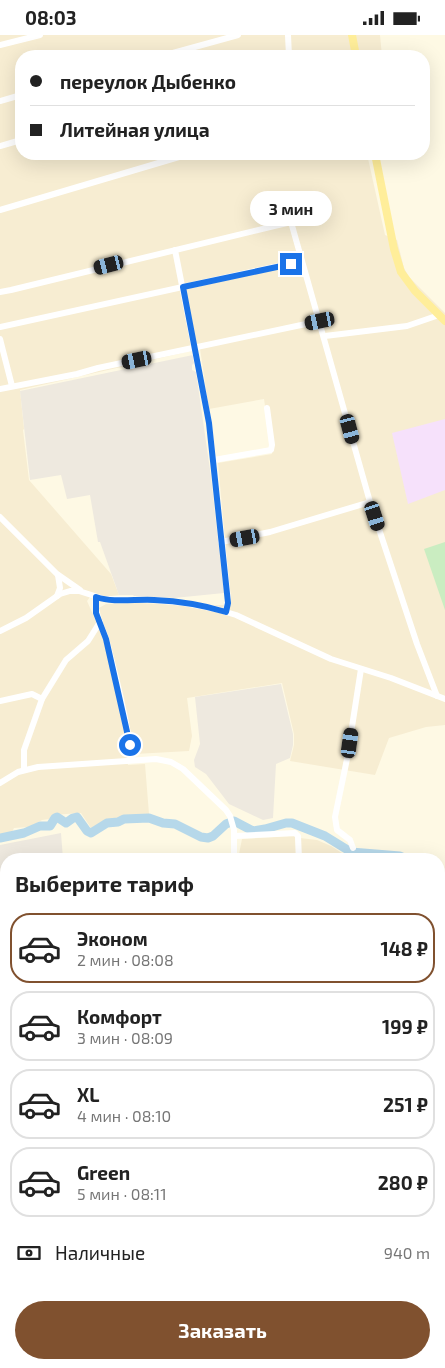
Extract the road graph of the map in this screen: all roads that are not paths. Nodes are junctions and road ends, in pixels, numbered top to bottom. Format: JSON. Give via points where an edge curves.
{"nodes":[{"id":1,"x":40,"y":35,"type":"edge"},
{"id":2,"x":238,"y":35,"type":"edge"},
{"id":3,"x":288,"y":35,"type":"edge"},
{"id":4,"x":352,"y":35,"type":"edge"},
{"id":5,"x":0,"y":45,"type":"edge"},
{"id":6,"x":184,"y":50,"type":"edge"},
{"id":7,"x":289,"y":50,"type":"edge"},
{"id":8,"x":355,"y":50,"type":"edge"},
{"id":9,"x":15,"y":97,"type":"edge"},
{"id":10,"x":0,"y":101,"type":"edge"},
{"id":11,"x":15,"y":141,"type":"edge"},
{"id":12,"x":0,"y":145,"type":"edge"},
{"id":13,"x":170,"y":160,"type":"edge"},
{"id":14,"x":376,"y":160,"type":"edge"},
{"id":15,"x":0,"y":210,"type":"edge"},
{"id":16,"x":175,"y":250,"type":"junction"},
{"id":17,"x":302,"y":263,"type":"junction"},
{"id":18,"x":183,"y":287,"type":"junction"},
{"id":19,"x":0,"y":292,"type":"edge"},
{"id":20,"x":442,"y":318,"type":"edge"},
{"id":21,"x":320,"y":321,"type":"junction"},
{"id":22,"x":0,"y":327,"type":"edge"},
{"id":23,"x":324,"y":336,"type":"junction"},
{"id":24,"x":0,"y":339,"type":"edge"},
{"id":25,"x":195,"y":347,"type":"junction"},
{"id":26,"x":12,"y":387,"type":"junction"},
{"id":27,"x":0,"y":389,"type":"edge"},
{"id":28,"x":267,"y":408,"type":"dead end"},
{"id":29,"x":214,"y":460,"type":"junction"},
{"id":30,"x":370,"y":503,"type":"junction"},
{"id":31,"x":0,"y":517,"type":"edge"},
{"id":32,"x":221,"y":542,"type":"junction"},
{"id":33,"x":57,"y":574,"type":"junction"},
{"id":34,"x":89,"y":594,"type":"junction"},
{"id":35,"x":57,"y":596,"type":"junction"},
{"id":36,"x":96,"y":597,"type":"junction"},
{"id":37,"x":226,"y":612,"type":"junction"},
{"id":38,"x":100,"y":622,"type":"junction"},
{"id":39,"x":0,"y":631,"type":"edge"},
{"id":40,"x":361,"y":669,"type":"junction"},
{"id":41,"x":427,"y":672,"type":"junction"},
{"id":42,"x":414,"y":686,"type":"junction"},
{"id":43,"x":437,"y":696,"type":"junction"},
{"id":44,"x":42,"y":699,"type":"junction"},
{"id":45,"x":445,"y":699,"type":"edge"},
{"id":46,"x":0,"y":701,"type":"edge"},
{"id":47,"x":132,"y":760,"type":"junction"},
{"id":48,"x":24,"y":770,"type":"junction"},
{"id":49,"x":0,"y":783,"type":"edge"},
{"id":50,"x":235,"y":836,"type":"junction"},
{"id":51,"x":353,"y":848,"type":"dead end"},
{"id":52,"x":234,"y":853,"type":"edge"},
{"id":53,"x":299,"y":853,"type":"edge"}],
"edges":[{"from":1,"to":5,"type":"street"},
{"from":2,"to":6,"type":"street"},
{"from":3,"to":7,"type":"street"},
{"from":4,"to":8,"type":"main road"},
{"from":9,"to":10,"type":"street"},
{"from":11,"to":12,"type":"street"},
{"from":13,"to":15,"type":"street"},
{"from":14,"to":20,"type":"main road","via":[[401,272],[414,291]]},
{"from":16,"to":17,"type":"street","via":[[291,222]]},
{"from":16,"to":18,"type":"street"},
{"from":16,"to":19,"type":"street"},
{"from":17,"to":18,"type":"street"},
{"from":17,"to":21,"type":"street"},
{"from":18,"to":22,"type":"street"},
{"from":18,"to":25,"type":"street"},
{"from":20,"to":23,"type":"street","via":[[407,326]]},
{"from":21,"to":23,"type":"street"},
{"from":21,"to":25,"type":"street"},
{"from":23,"to":30,"type":"street"},
{"from":24,"to":26,"type":"street"},
{"from":25,"to":26,"type":"street"},
{"from":25,"to":29,"type":"street"},
{"from":26,"to":27,"type":"street"},
{"from":28,"to":29,"type":"street","via":[[271,450]]},
{"from":29,"to":32,"type":"street"},
{"from":30,"to":32,"type":"street","via":[[270,532]]},
{"from":30,"to":41,"type":"street"},
{"from":31,"to":33,"type":"street"},
{"from":32,"to":37,"type":"street","via":[[228,599]]},
{"from":33,"to":34,"type":"street"},
{"from":33,"to":35,"type":"street","via":[[60,588]]},
{"from":34,"to":35,"type":"street","via":[[67,591]]},
{"from":34,"to":36,"type":"street"},
{"from":35,"to":39,"type":"street","via":[[26,618]]},
{"from":36,"to":37,"type":"street","via":[[173,601]]},
{"from":36,"to":38,"type":"street","via":[[95,609]]},
{"from":37,"to":40,"type":"street"},
{"from":38,"to":44,"type":"street","via":[[88,641],[66,660]]},
{"from":38,"to":47,"type":"street","via":[[119,692]]},
{"from":40,"to":42,"type":"street"},
{"from":40,"to":51,"type":"street","via":[[335,817],[337,830],[350,840]]},
{"from":41,"to":42,"type":"street","via":[[425,684]]},
{"from":41,"to":43,"type":"street"},
{"from":42,"to":43,"type":"street"},
{"from":43,"to":45,"type":"street"},
{"from":44,"to":46,"type":"street","via":[[32,694]]},
{"from":44,"to":48,"type":"street","via":[[24,750]]},
{"from":47,"to":48,"type":"street"},
{"from":47,"to":50,"type":"street","via":[[164,759],[183,769],[226,809]]},
{"from":48,"to":49,"type":"street"},
{"from":50,"to":52,"type":"street"},
{"from":50,"to":53,"type":"street","via":[[292,832],[298,836]]}]}
